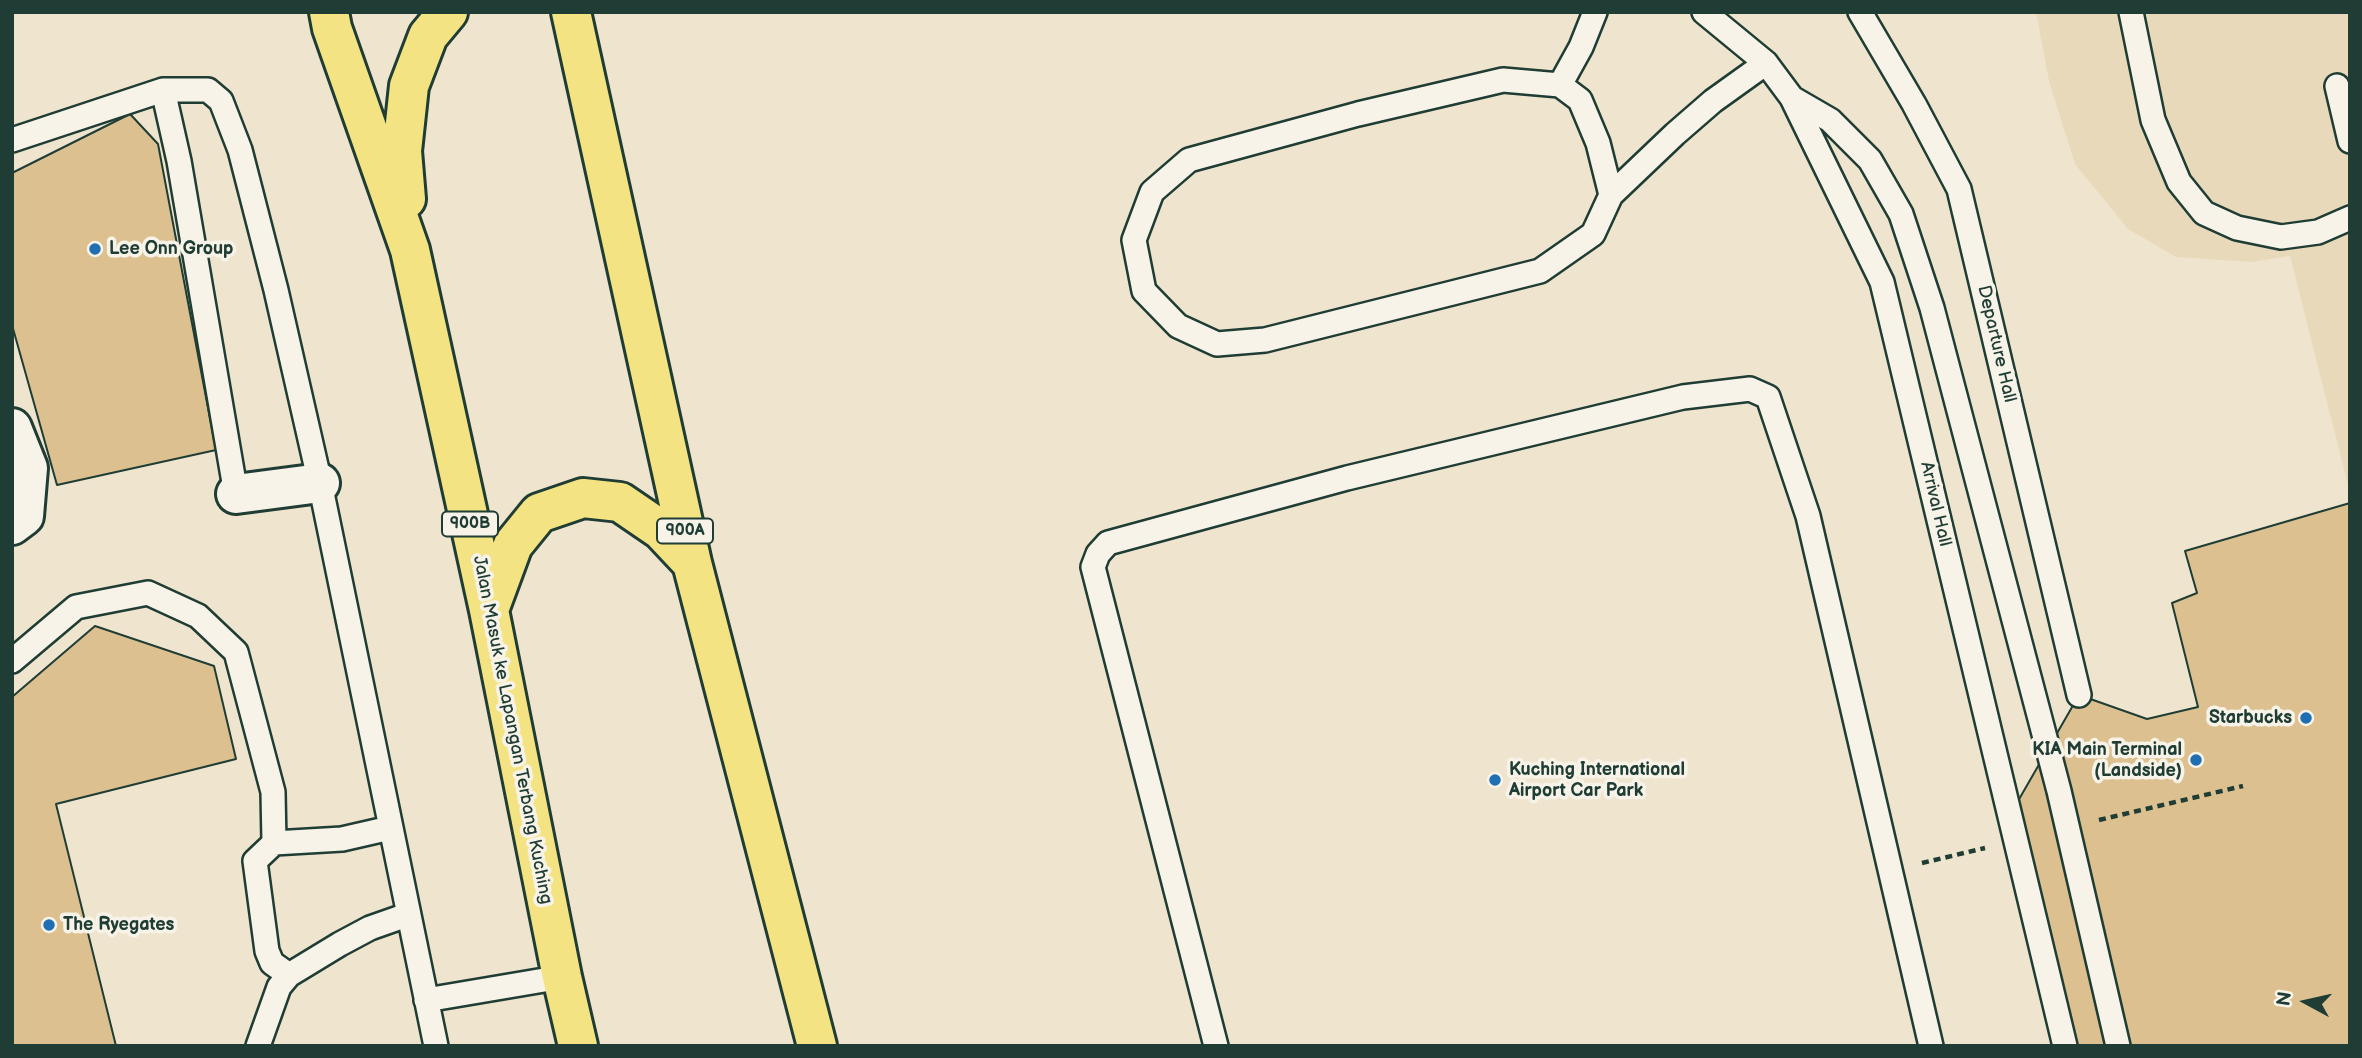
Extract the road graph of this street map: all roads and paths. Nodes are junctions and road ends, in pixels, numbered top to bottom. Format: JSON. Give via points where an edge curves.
{"nodes":[{"id":1,"x":329,"y":12,"type":"edge"},
{"id":2,"x":448,"y":12,"type":"edge"},
{"id":3,"x":571,"y":12,"type":"edge"},
{"id":4,"x":1595,"y":12,"type":"edge"},
{"id":5,"x":1704,"y":12,"type":"edge"},
{"id":6,"x":1860,"y":12,"type":"edge"},
{"id":7,"x":2131,"y":12,"type":"edge"},
{"id":8,"x":1766,"y":63,"type":"junction"},
{"id":9,"x":1560,"y":85,"type":"junction"},
{"id":10,"x":2337,"y":86,"type":"dead end"},
{"id":11,"x":163,"y":90,"type":"junction"},
{"id":12,"x":1792,"y":98,"type":"junction"},
{"id":13,"x":12,"y":140,"type":"edge"},
{"id":14,"x":2350,"y":141,"type":"edge"},
{"id":15,"x":1611,"y":195,"type":"junction"},
{"id":16,"x":2350,"y":218,"type":"edge"},
{"id":17,"x":410,"y":250,"type":"junction"},
{"id":18,"x":12,"y":428,"type":"edge"},
{"id":19,"x":320,"y":483,"type":"junction"},
{"id":20,"x":236,"y":494,"type":"joint"},
{"id":21,"x":12,"y":525,"type":"edge"},
{"id":22,"x":692,"y":563,"type":"junction"},
{"id":23,"x":489,"y":610,"type":"junction"},
{"id":24,"x":12,"y":662,"type":"edge"},
{"id":25,"x":2080,"y":695,"type":"dead end"},
{"id":26,"x":390,"y":828,"type":"junction"},
{"id":27,"x":274,"y":842,"type":"junction"},
{"id":28,"x":407,"y":915,"type":"junction"},
{"id":29,"x":289,"y":975,"type":"junction"},
{"id":30,"x":562,"y":977,"type":"junction"},
{"id":31,"x":426,"y":1000,"type":"junction"},
{"id":32,"x":257,"y":1046,"type":"edge"},
{"id":33,"x":436,"y":1046,"type":"edge"},
{"id":34,"x":578,"y":1046,"type":"edge"},
{"id":35,"x":817,"y":1046,"type":"edge"},
{"id":36,"x":1216,"y":1046,"type":"edge"},
{"id":37,"x":1931,"y":1046,"type":"edge"},
{"id":38,"x":2065,"y":1046,"type":"edge"},
{"id":39,"x":2118,"y":1046,"type":"edge"}],
"edges":[{"from":1,"to":17,"type":"highway","name":"Jalan Masuk ke Lapangan Terbang Kuching","number":"900B"},
{"from":2,"to":17,"type":"highway","via":[[428,36],[409,86],[402,150]]},
{"from":3,"to":22,"type":"highway","number":"900A"},
{"from":4,"to":9,"type":"lane"},
{"from":5,"to":8,"type":"lane","name":"Arrival Hall"},
{"from":6,"to":25,"type":"lane","name":"Departure Hall","via":[[1959,189]]},
{"from":7,"to":16,"type":"lane","via":[[2154,120],[2179,182],[2204,213],[2237,228],[2281,237],[2318,232]]},
{"from":8,"to":12,"type":"lane","name":"Arrival Hall"},
{"from":8,"to":15,"type":"lane","via":[[1713,101]]},
{"from":9,"to":15,"type":"lane","via":[[1580,100],[1598,143]]},
{"from":9,"to":15,"type":"lane","via":[[1503,80],[1189,160],[1152,192],[1134,240],[1144,291],[1178,326],[1217,344],[1265,340],[1540,271],[1593,234]]},
{"from":10,"to":14,"type":"lane"},
{"from":11,"to":13,"type":"lane"},
{"from":11,"to":19,"type":"lane","via":[[208,90],[221,101],[240,150]]},
{"from":11,"to":20,"type":"lane"},
{"from":12,"to":38,"type":"lane","name":"Arrival Hall","via":[[1882,282]]},
{"from":12,"to":39,"type":"lane","via":[[1830,120],[1870,160],[1901,214],[1933,308],[2062,803]]},
{"from":17,"to":23,"type":"highway","name":"Jalan Masuk ke Lapangan Terbang Kuching","number":"900B"},
{"from":18,"to":21,"type":"street","via":[[28,468],[24,516]]},
{"from":19,"to":20,"type":"street"},
{"from":19,"to":26,"type":"lane"},
{"from":22,"to":23,"type":"highway","via":[[661,530],[620,502],[583,498],[539,513],[513,545]]},
{"from":22,"to":35,"type":"highway","number":"900A"},
{"from":23,"to":30,"type":"highway","name":"Jalan Masuk ke Lapangan Terbang Kuching","number":"900B"},
{"from":24,"to":27,"type":"lane","via":[[76,607],[148,593],[198,616],[236,652],[273,792]]},
{"from":26,"to":27,"type":"lane","via":[[342,839]]},
{"from":26,"to":28,"type":"lane"},
{"from":27,"to":29,"type":"lane","via":[[255,861],[267,951],[272,963]]},
{"from":28,"to":29,"type":"lane","via":[[360,933]]},
{"from":28,"to":31,"type":"lane"},
{"from":29,"to":32,"type":"lane","via":[[279,987]]},
{"from":30,"to":31,"type":"lane"},
{"from":30,"to":34,"type":"highway","name":"Jalan Masuk ke Lapangan Terbang Kuching","number":"900B"},
{"from":31,"to":33,"type":"lane"},
{"from":36,"to":37,"type":"lane","via":[[1093,567],[1098,554],[1108,543],[1360,475],[1683,397],[1750,389],[1768,397],[1808,516]]}]}
